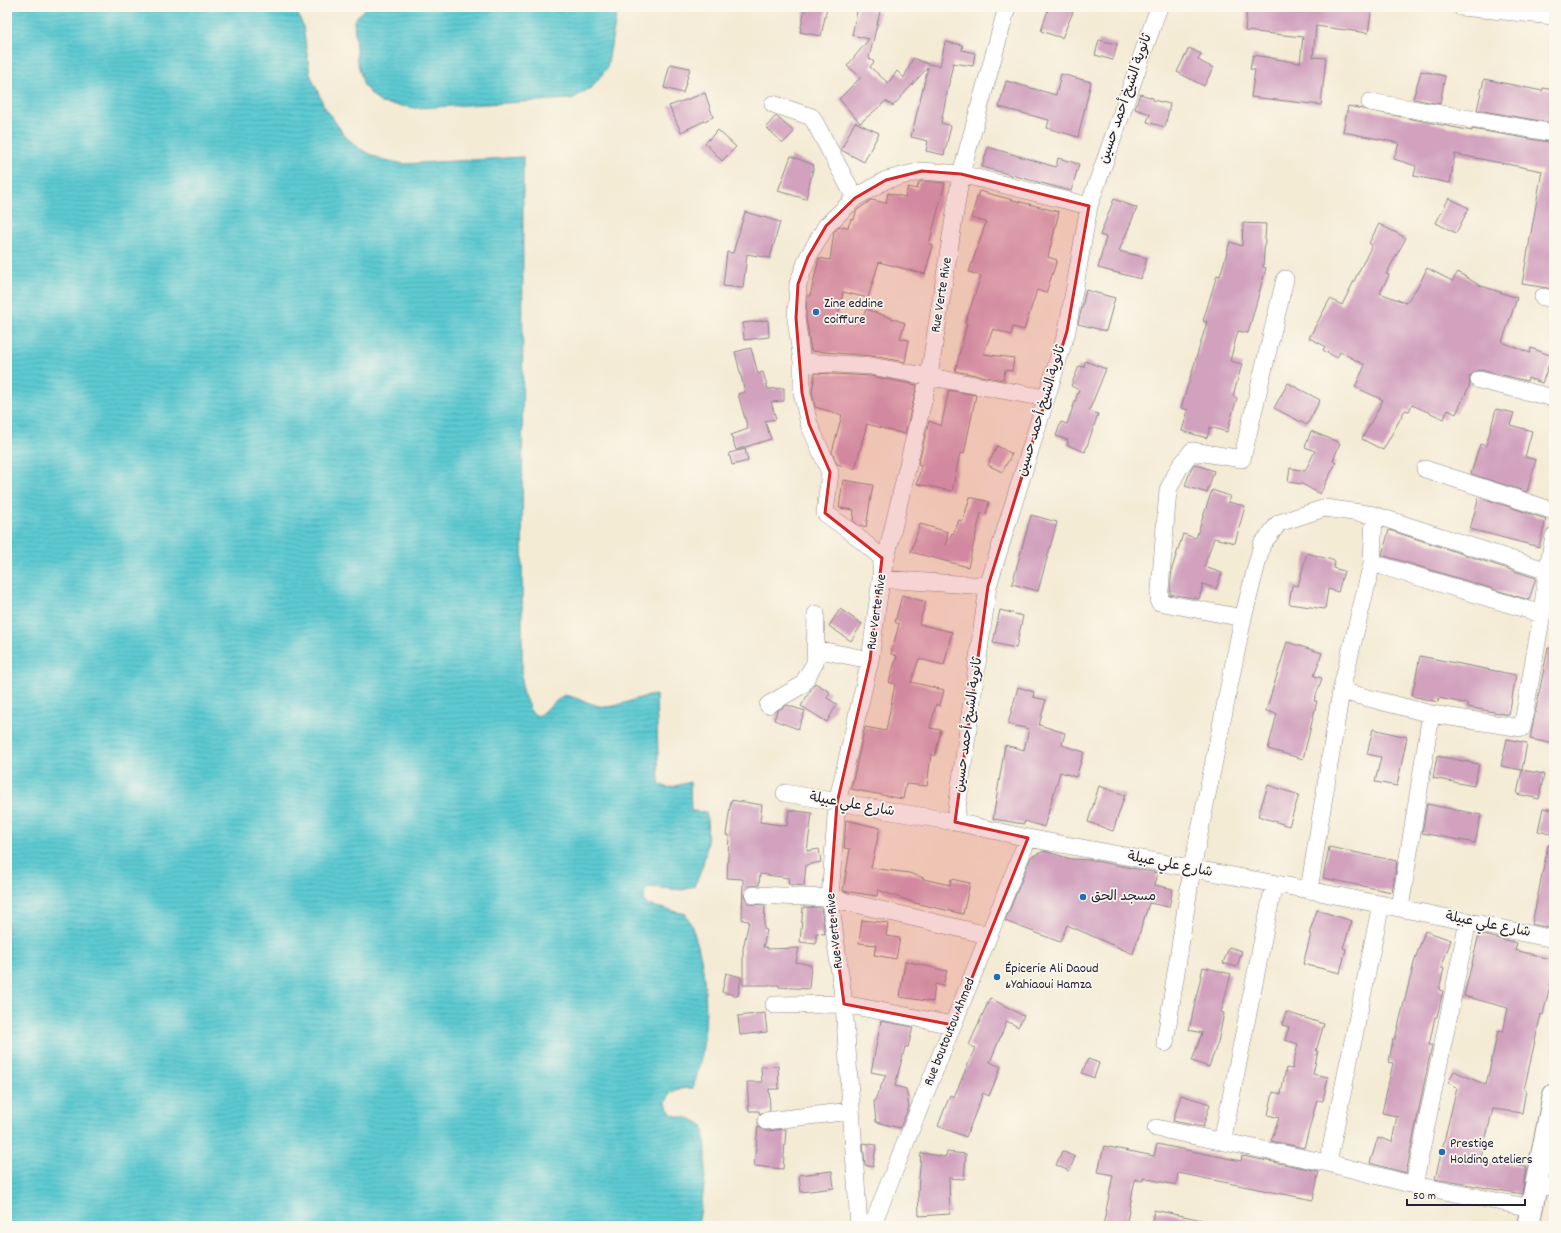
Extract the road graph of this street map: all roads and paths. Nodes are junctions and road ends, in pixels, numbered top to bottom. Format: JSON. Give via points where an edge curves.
{"nodes":[{"id":1,"x":1007,"y":7,"type":"edge"},
{"id":2,"x":1159,"y":7,"type":"edge"},
{"id":3,"x":1461,"y":7,"type":"edge"},
{"id":4,"x":1554,"y":16,"type":"edge"},
{"id":5,"x":1370,"y":102,"type":"dead end"},
{"id":6,"x":773,"y":104,"type":"dead end"},
{"id":7,"x":1554,"y":133,"type":"edge"},
{"id":8,"x":961,"y":174,"type":"junction"},
{"id":9,"x":855,"y":198,"type":"junction"},
{"id":10,"x":1089,"y":206,"type":"junction"},
{"id":11,"x":1285,"y":279,"type":"dead end"},
{"id":12,"x":802,"y":362,"type":"junction"},
{"id":13,"x":929,"y":376,"type":"junction"},
{"id":14,"x":1479,"y":380,"type":"dead end"},
{"id":15,"x":1046,"y":398,"type":"junction"},
{"id":16,"x":1554,"y":398,"type":"edge"},
{"id":17,"x":1425,"y":469,"type":"dead end"},
{"id":18,"x":1554,"y":511,"type":"edge"},
{"id":19,"x":1374,"y":515,"type":"junction"},
{"id":20,"x":1554,"y":536,"type":"edge"},
{"id":21,"x":1372,"y":563,"type":"junction"},
{"id":22,"x":1550,"y":573,"type":"edge"},
{"id":23,"x":881,"y":579,"type":"junction"},
{"id":24,"x":988,"y":586,"type":"junction"},
{"id":25,"x":816,"y":614,"type":"dead end"},
{"id":26,"x":1542,"y":614,"type":"junction"},
{"id":27,"x":1243,"y":618,"type":"junction"},
{"id":28,"x":815,"y":649,"type":"junction"},
{"id":29,"x":870,"y":660,"type":"junction"},
{"id":30,"x":1341,"y":691,"type":"junction"},
{"id":31,"x":768,"y":705,"type":"dead end"},
{"id":32,"x":1432,"y":714,"type":"junction"},
{"id":33,"x":785,"y":793,"type":"dead end"},
{"id":34,"x":837,"y":803,"type":"junction"},
{"id":35,"x":956,"y":822,"type":"junction"},
{"id":36,"x":1028,"y":838,"type":"junction"},
{"id":37,"x":1192,"y":869,"type":"junction"},
{"id":38,"x":1274,"y":884,"type":"junction"},
{"id":39,"x":1309,"y":890,"type":"junction"},
{"id":40,"x":754,"y":895,"type":"dead end"},
{"id":41,"x":830,"y":898,"type":"junction"},
{"id":42,"x":1381,"y":904,"type":"junction"},
{"id":43,"x":1400,"y":908,"type":"junction"},
{"id":44,"x":1468,"y":920,"type":"junction"},
{"id":45,"x":988,"y":935,"type":"junction"},
{"id":46,"x":1554,"y":938,"type":"edge"},
{"id":47,"x":844,"y":1004,"type":"junction"},
{"id":48,"x":774,"y":1005,"type":"dead end"},
{"id":49,"x":953,"y":1025,"type":"junction"},
{"id":50,"x":1165,"y":1043,"type":"dead end"},
{"id":51,"x":1554,"y":1095,"type":"edge"},
{"id":52,"x":852,"y":1111,"type":"junction"},
{"id":53,"x":766,"y":1121,"type":"dead end"},
{"id":54,"x":1156,"y":1128,"type":"dead end"},
{"id":55,"x":1222,"y":1142,"type":"junction"},
{"id":56,"x":1328,"y":1163,"type":"junction"},
{"id":57,"x":1414,"y":1185,"type":"junction"},
{"id":58,"x":1545,"y":1186,"type":"edge"},
{"id":59,"x":1530,"y":1217,"type":"edge"},
{"id":60,"x":859,"y":1226,"type":"edge"},
{"id":61,"x":872,"y":1226,"type":"edge"}],
"edges":[{"from":1,"to":8,"type":"street","name":"Rue Verte Rive"},
{"from":2,"to":10,"type":"street","name":"ثانوية الشيخ أحمد حسين"},
{"from":3,"to":4,"type":"street"},
{"from":5,"to":7,"type":"street"},
{"from":6,"to":9,"type":"street","via":[[812,117]]},
{"from":8,"to":9,"type":"street","via":[[922,170],[886,180]]},
{"from":8,"to":10,"type":"street"},
{"from":8,"to":13,"type":"street","name":"Rue Verte Rive"},
{"from":9,"to":12,"type":"street","via":[[826,226],[808,257],[798,284],[796,318]]},
{"from":10,"to":15,"type":"street","name":"ثانوية الشيخ أحمد حسين","via":[[1066,331]]},
{"from":11,"to":27,"type":"street","via":[[1242,459],[1192,451],[1179,468],[1168,490],[1158,602]]},
{"from":12,"to":13,"type":"street","via":[[871,366]]},
{"from":12,"to":23,"type":"street","via":[[802,393],[809,424],[830,472],[825,513],[882,558]]},
{"from":13,"to":15,"type":"street"},
{"from":13,"to":23,"type":"street","name":"Rue Verte Rive"},
{"from":14,"to":16,"type":"street"},
{"from":15,"to":24,"type":"street","name":"ثانوية الشيخ أحمد حسين"},
{"from":17,"to":18,"type":"street"},
{"from":19,"to":21,"type":"street"},
{"from":19,"to":22,"type":"street"},
{"from":19,"to":27,"type":"street","via":[[1325,508],[1279,523],[1262,544]]},
{"from":20,"to":22,"type":"street"},
{"from":21,"to":26,"type":"street"},
{"from":21,"to":30,"type":"street"},
{"from":22,"to":26,"type":"street"},
{"from":23,"to":24,"type":"street"},
{"from":23,"to":29,"type":"street","name":"Rue Verte Rive"},
{"from":24,"to":35,"type":"street","name":"ثانوية الشيخ أحمد حسين"},
{"from":25,"to":28,"type":"street"},
{"from":26,"to":32,"type":"street","via":[[1522,728]]},
{"from":27,"to":37,"type":"street"},
{"from":28,"to":29,"type":"street"},
{"from":28,"to":31,"type":"street","via":[[815,663],[802,685]]},
{"from":29,"to":34,"type":"street","name":"Rue Verte Rive"},
{"from":30,"to":32,"type":"street"},
{"from":30,"to":39,"type":"street"},
{"from":32,"to":43,"type":"street"},
{"from":33,"to":34,"type":"street","name":"شارع علي عبيلة"},
{"from":34,"to":35,"type":"street","name":"شارع علي عبيلة"},
{"from":34,"to":41,"type":"street","name":"Rue Verte Rive"},
{"from":35,"to":36,"type":"street","name":"شارع علي عبيلة"},
{"from":36,"to":37,"type":"street","name":"شارع علي عبيلة"},
{"from":36,"to":45,"type":"street","name":"Rue boutoutou Ahmed"},
{"from":37,"to":38,"type":"street","name":"شارع علي عبيلة"},
{"from":37,"to":50,"type":"street"},
{"from":38,"to":39,"type":"street","name":"شارع علي عبيلة"},
{"from":38,"to":55,"type":"street"},
{"from":39,"to":42,"type":"street","name":"شارع علي عبيلة"},
{"from":40,"to":41,"type":"street"},
{"from":41,"to":45,"type":"street"},
{"from":41,"to":47,"type":"street","name":"Rue Verte Rive"},
{"from":42,"to":43,"type":"street","name":"شارع علي عبيلة"},
{"from":42,"to":56,"type":"street"},
{"from":43,"to":44,"type":"street","name":"شارع علي عبيلة"},
{"from":44,"to":46,"type":"street","name":"شارع علي عبيلة"},
{"from":44,"to":57,"type":"street"},
{"from":45,"to":49,"type":"street","name":"Rue boutoutou Ahmed"},
{"from":47,"to":48,"type":"street"},
{"from":47,"to":49,"type":"street"},
{"from":47,"to":52,"type":"street","name":"Rue Verte Rive"},
{"from":49,"to":61,"type":"street","name":"Rue boutoutou Ahmed"},
{"from":51,"to":58,"type":"street"},
{"from":52,"to":53,"type":"street"},
{"from":52,"to":60,"type":"street","name":"Rue Verte Rive"},
{"from":54,"to":55,"type":"street"},
{"from":55,"to":56,"type":"street"},
{"from":56,"to":57,"type":"street"},
{"from":57,"to":59,"type":"street"},
{"from":58,"to":59,"type":"street"}]}
